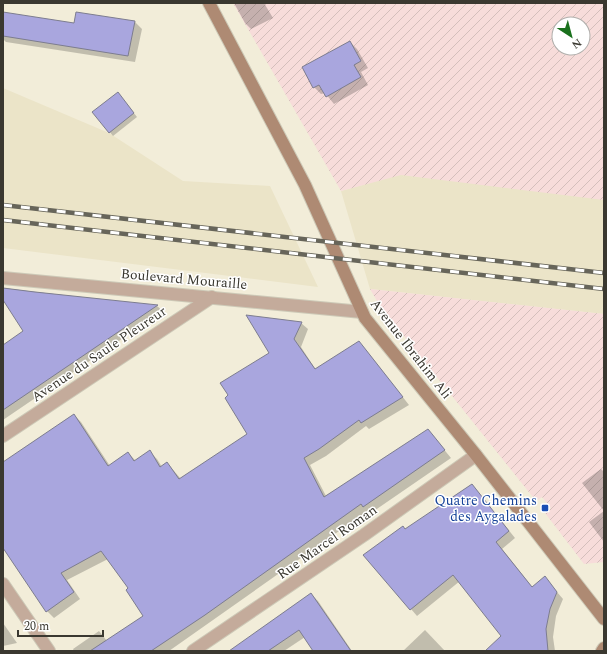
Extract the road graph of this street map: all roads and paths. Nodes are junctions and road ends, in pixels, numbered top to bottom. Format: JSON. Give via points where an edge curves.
{"nodes":[{"id":1,"x":209,"y":3,"type":"edge"},
{"id":2,"x":3,"y":278,"type":"edge"},
{"id":3,"x":212,"y":297,"type":"junction"},
{"id":4,"x":362,"y":312,"type":"junction"},
{"id":5,"x":3,"y":436,"type":"edge"},
{"id":6,"x":476,"y":455,"type":"junction"},
{"id":7,"x":3,"y":584,"type":"edge"},
{"id":8,"x":604,"y":618,"type":"edge"},
{"id":9,"x":604,"y":648,"type":"edge"},
{"id":10,"x":49,"y":651,"type":"edge"},
{"id":11,"x":193,"y":651,"type":"edge"},
{"id":12,"x":602,"y":651,"type":"edge"}],
"edges":[{"from":1,"to":4,"type":"street","name":"Avenue Ibrahim Ali","via":[[305,185]]},
{"from":2,"to":3,"type":"street","name":"Boulevard Mouraille"},
{"from":3,"to":4,"type":"street","name":"Boulevard Mouraille"},
{"from":3,"to":5,"type":"street","name":"Avenue du Saule Pleureur"},
{"from":4,"to":6,"type":"street","name":"Avenue Ibrahim Ali"},
{"from":6,"to":8,"type":"street","name":"Avenue Ibrahim Ali"},
{"from":6,"to":11,"type":"street","name":"Rue Marcel Roman"},
{"from":7,"to":10,"type":"street"},
{"from":9,"to":12,"type":"street"}]}
